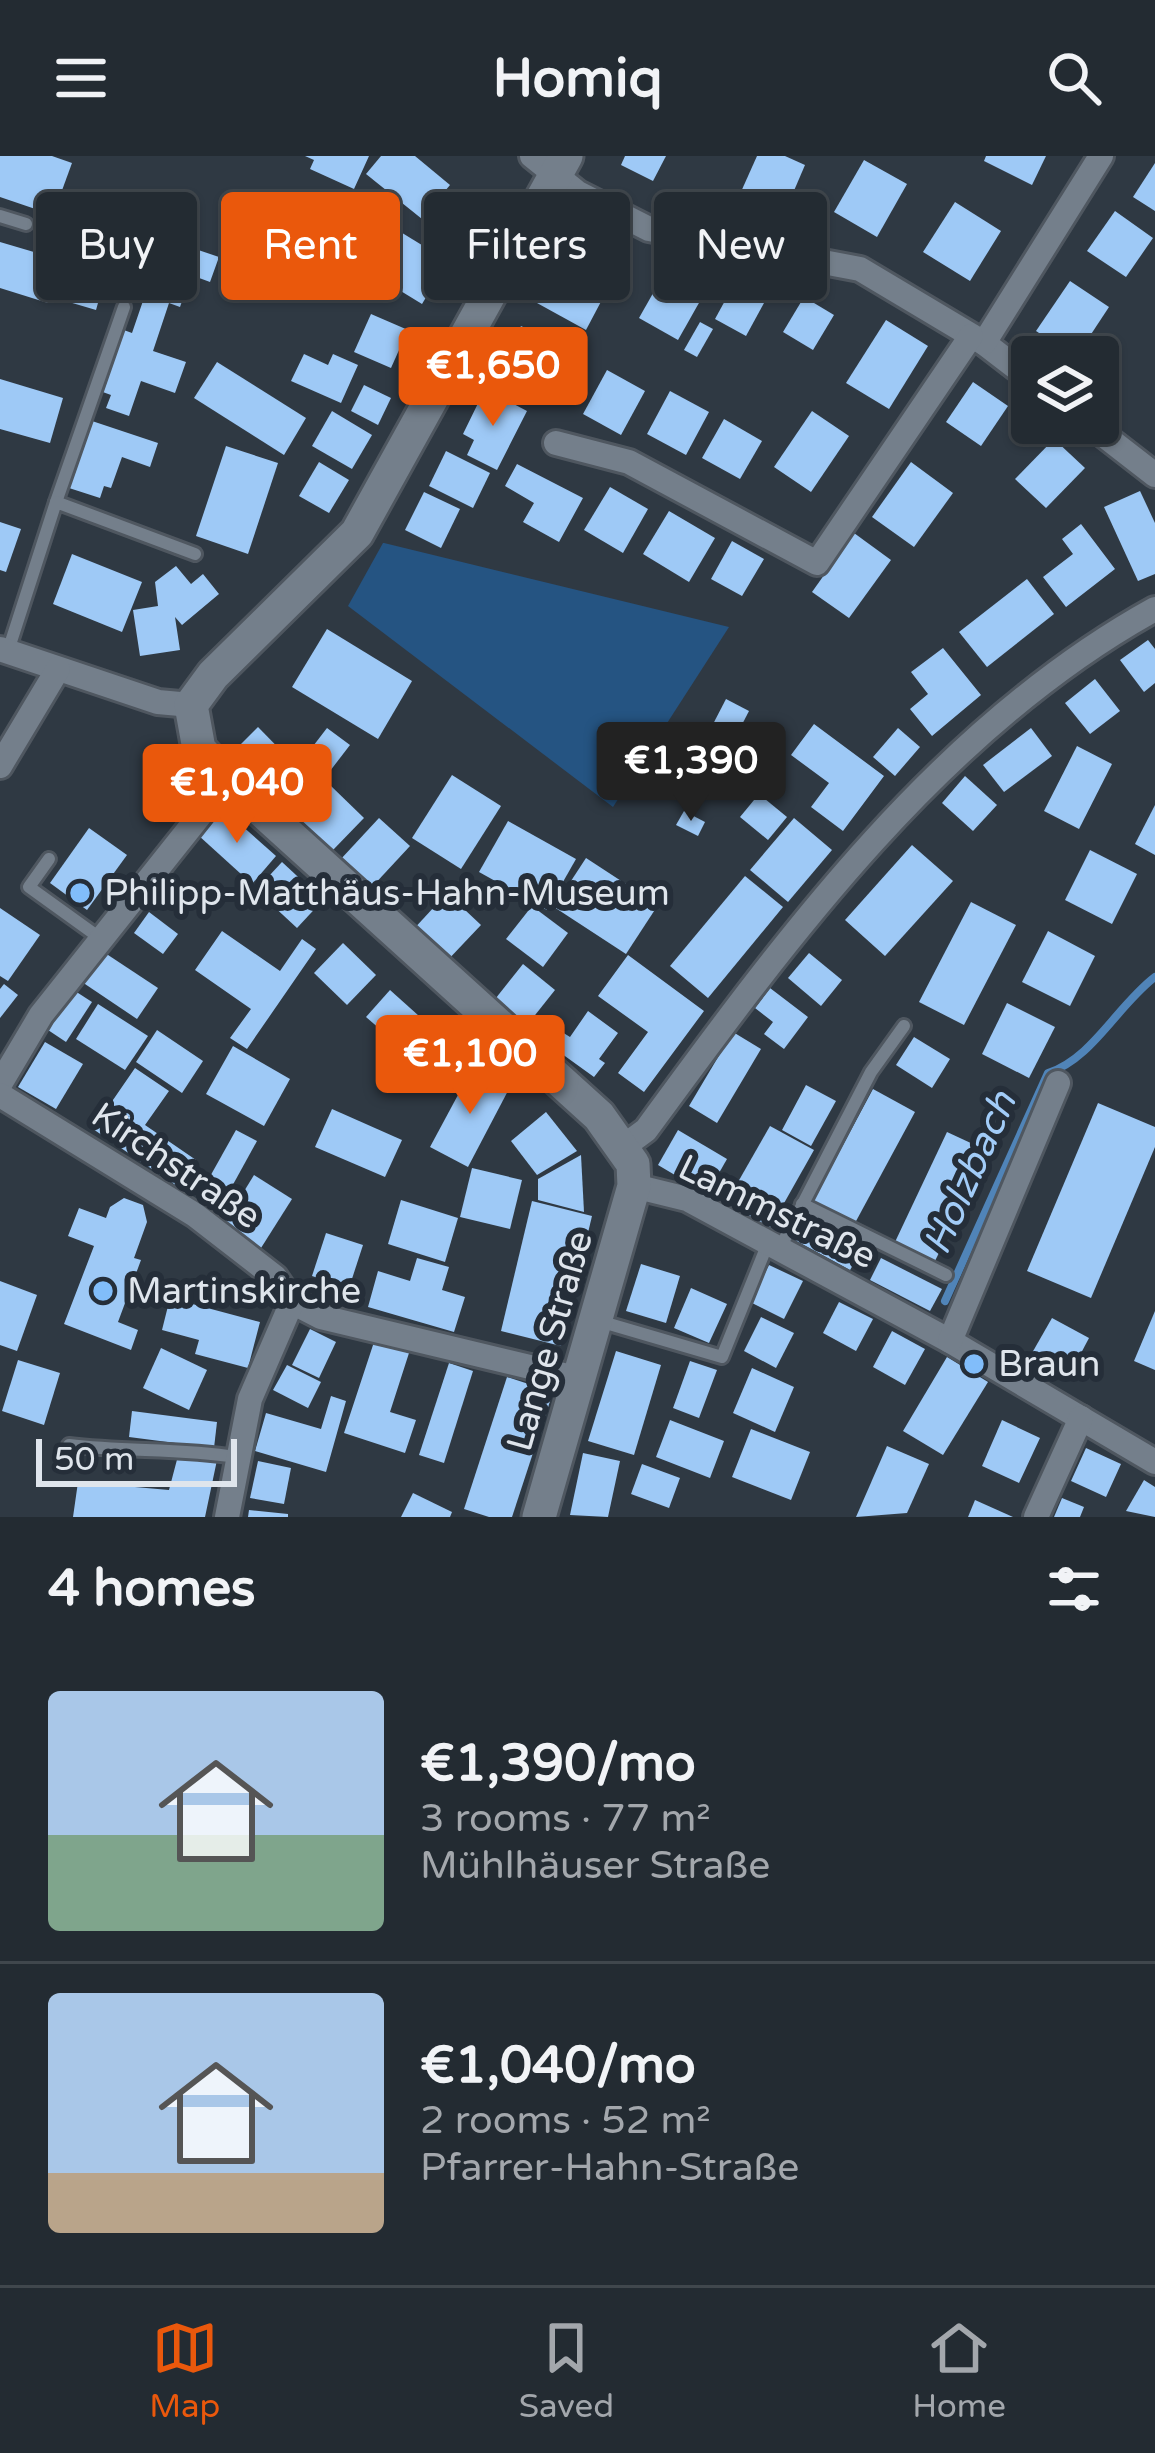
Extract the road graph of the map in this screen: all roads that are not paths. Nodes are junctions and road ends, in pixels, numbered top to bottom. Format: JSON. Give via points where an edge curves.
{"nodes":[{"id":1,"x":1101,"y":156,"type":"edge"},
{"id":2,"x":551,"y":162,"type":"edge"},
{"id":3,"x":0,"y":216,"type":"edge"},
{"id":4,"x":26,"y":224,"type":"dead end"},
{"id":5,"x":124,"y":308,"type":"dead end"},
{"id":6,"x":978,"y":340,"type":"junction"},
{"id":7,"x":1011,"y":364,"type":"edge"},
{"id":8,"x":556,"y":442,"type":"dead end"},
{"id":9,"x":1115,"y":444,"type":"edge"},
{"id":10,"x":1155,"y":475,"type":"edge"},
{"id":11,"x":56,"y":502,"type":"junction"},
{"id":12,"x":195,"y":554,"type":"dead end"},
{"id":13,"x":1155,"y":609,"type":"edge"},
{"id":14,"x":4,"y":650,"type":"edge"},
{"id":15,"x":58,"y":669,"type":"junction"},
{"id":16,"x":191,"y":706,"type":"junction"},
{"id":17,"x":0,"y":766,"type":"edge"},
{"id":18,"x":228,"y":780,"type":"junction"},
{"id":19,"x":49,"y":859,"type":"dead end"},
{"id":20,"x":105,"y":941,"type":"junction"},
{"id":21,"x":904,"y":1026,"type":"dead end"},
{"id":22,"x":0,"y":1084,"type":"edge"},
{"id":23,"x":1058,"y":1084,"type":"dead end"},
{"id":24,"x":0,"y":1095,"type":"edge"},
{"id":25,"x":623,"y":1148,"type":"junction"},
{"id":26,"x":634,"y":1186,"type":"junction"},
{"id":27,"x":802,"y":1204,"type":"junction"},
{"id":28,"x":774,"y":1246,"type":"junction"},
{"id":29,"x":946,"y":1275,"type":"dead end"},
{"id":30,"x":292,"y":1302,"type":"junction"},
{"id":31,"x":598,"y":1321,"type":"junction"},
{"id":32,"x":950,"y":1341,"type":"junction"},
{"id":33,"x":580,"y":1379,"type":"junction"},
{"id":34,"x":1081,"y":1418,"type":"junction"},
{"id":35,"x":69,"y":1445,"type":"dead end"},
{"id":36,"x":236,"y":1456,"type":"junction"},
{"id":37,"x":1155,"y":1462,"type":"edge"},
{"id":38,"x":227,"y":1517,"type":"edge"},
{"id":39,"x":539,"y":1517,"type":"edge"},
{"id":40,"x":1036,"y":1517,"type":"edge"}],
"edges":[{"from":1,"to":6,"type":"street"},
{"from":2,"to":6,"type":"street","via":[[578,193],[649,229],[860,269]]},
{"from":2,"to":16,"type":"main road","via":[[357,533],[212,675]]},
{"from":3,"to":4,"type":"lane"},
{"from":5,"to":11,"type":"lane"},
{"from":6,"to":7,"type":"street"},
{"from":6,"to":8,"type":"street","via":[[817,563],[629,462]]},
{"from":9,"to":10,"type":"street"},
{"from":11,"to":12,"type":"lane"},
{"from":11,"to":14,"type":"lane"},
{"from":13,"to":25,"type":"street","via":[[1091,644],[906,809],[783,943],[646,1130]]},
{"from":14,"to":15,"type":"street"},
{"from":15,"to":16,"type":"street"},
{"from":15,"to":17,"type":"street"},
{"from":16,"to":18,"type":"main road","via":[[199,749]]},
{"from":18,"to":20,"type":"street"},
{"from":18,"to":25,"type":"main road","via":[[599,1116]]},
{"from":19,"to":20,"type":"lane","via":[[29,887]]},
{"from":20,"to":22,"type":"street","via":[[41,1016]]},
{"from":21,"to":27,"type":"lane"},
{"from":23,"to":32,"type":"street"},
{"from":24,"to":30,"type":"street","name":"Kirchstraße","via":[[195,1215],[275,1277]]},
{"from":25,"to":26,"type":"main road"},
{"from":26,"to":28,"type":"street","name":"Lammstraße","via":[[687,1199]]},
{"from":26,"to":31,"type":"main road","name":"Lange Straße"},
{"from":27,"to":28,"type":"lane"},
{"from":27,"to":29,"type":"lane"},
{"from":28,"to":31,"type":"lane","via":[[722,1357]]},
{"from":28,"to":32,"type":"street","name":"Lammstraße"},
{"from":30,"to":33,"type":"street","name":"Kirchstraße","via":[[321,1317]]},
{"from":30,"to":36,"type":"street","via":[[250,1399]]},
{"from":31,"to":33,"type":"main road","name":"Lange Straße"},
{"from":32,"to":34,"type":"street","name":"Lammstraße"},
{"from":33,"to":39,"type":"main road","name":"Lange Straße"},
{"from":34,"to":37,"type":"street","name":"Lammstraße"},
{"from":34,"to":40,"type":"street"},
{"from":35,"to":36,"type":"lane"},
{"from":36,"to":38,"type":"street"}]}
